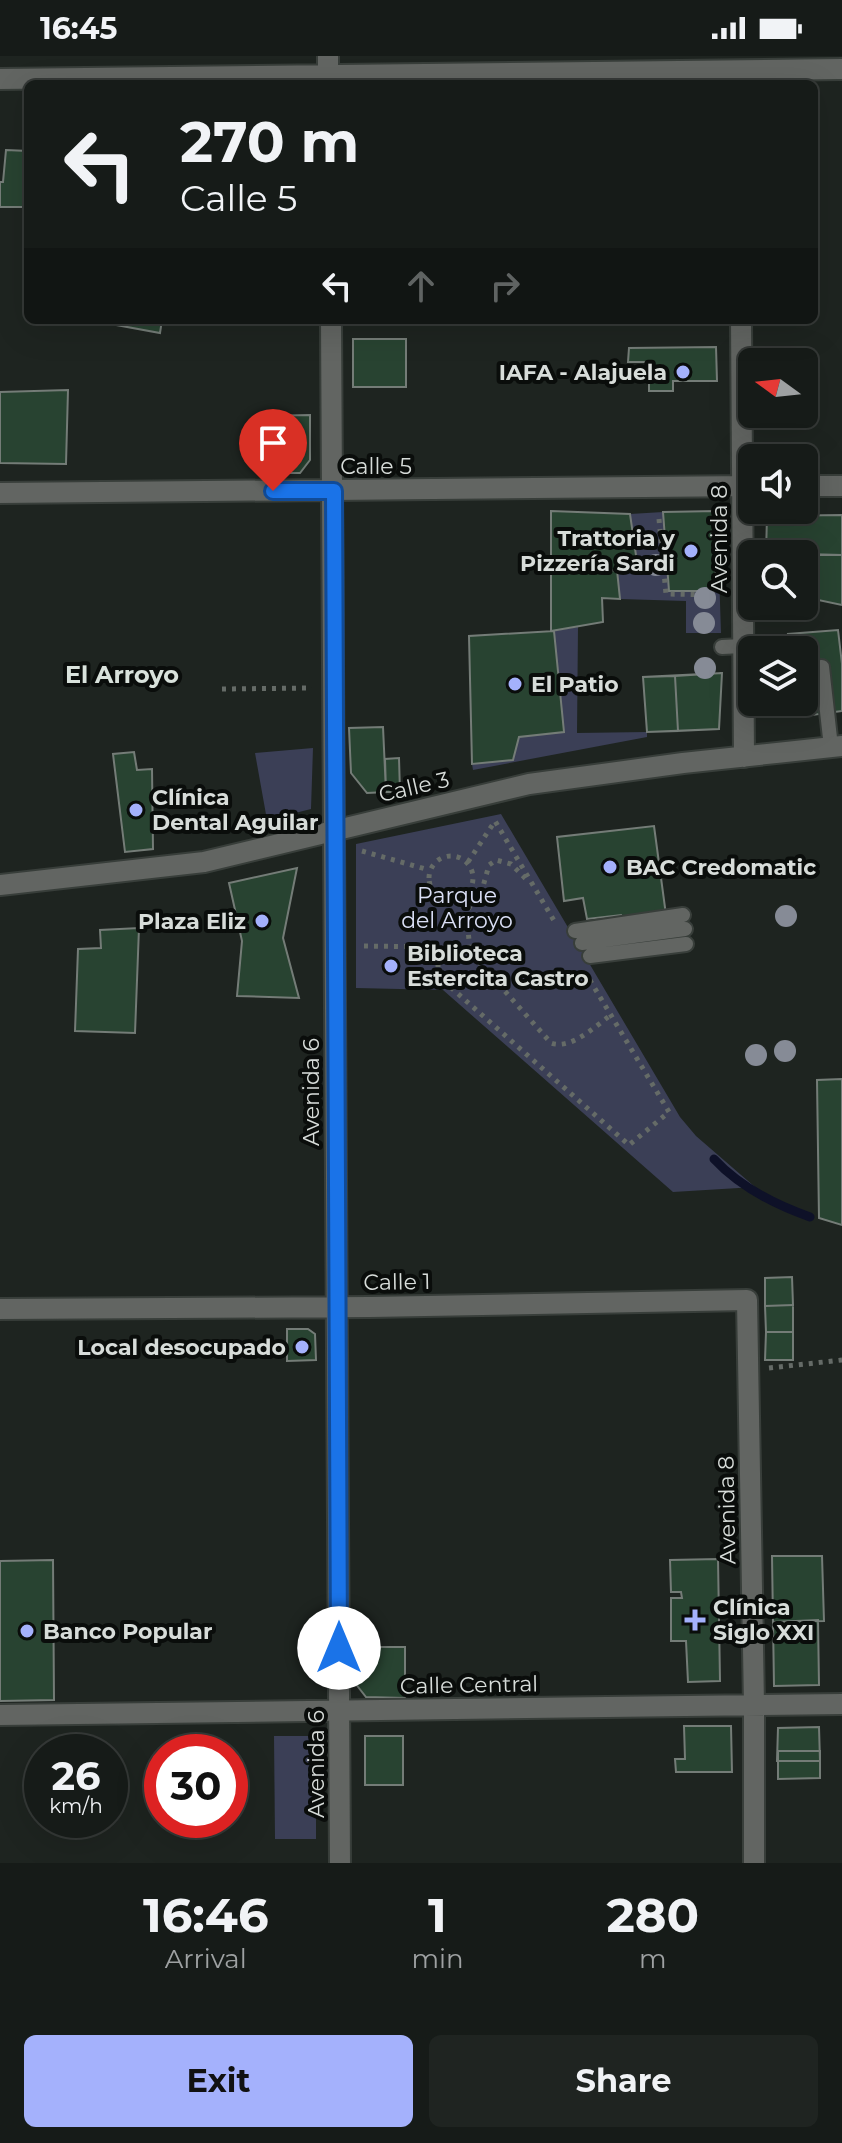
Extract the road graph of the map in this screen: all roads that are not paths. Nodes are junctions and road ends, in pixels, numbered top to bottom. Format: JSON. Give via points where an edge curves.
{"nodes":[{"id":1,"x":842,"y":69,"type":"edge"},
{"id":2,"x":738,"y":70,"type":"edge"},
{"id":3,"x":328,"y":72,"type":"edge"},
{"id":4,"x":0,"y":79,"type":"edge"},
{"id":5,"x":331,"y":324,"type":"edge"},
{"id":6,"x":741,"y":324,"type":"edge"},
{"id":7,"x":746,"y":444,"type":"edge"},
{"id":8,"x":738,"y":486,"type":"edge"},
{"id":9,"x":818,"y":486,"type":"edge"},
{"id":10,"x":842,"y":486,"type":"edge"},
{"id":11,"x":334,"y":491,"type":"junction"},
{"id":12,"x":0,"y":493,"type":"edge"},
{"id":13,"x":747,"y":524,"type":"edge"},
{"id":14,"x":743,"y":636,"type":"edge"},
{"id":15,"x":738,"y":646,"type":"edge"},
{"id":16,"x":722,"y":647,"type":"dead end"},
{"id":17,"x":818,"y":667,"type":"edge"},
{"id":18,"x":745,"y":716,"type":"edge"},
{"id":19,"x":836,"y":746,"type":"edge"},
{"id":20,"x":744,"y":757,"type":"junction"},
{"id":21,"x":333,"y":830,"type":"junction"},
{"id":22,"x":0,"y":885,"type":"edge"},
{"id":23,"x":685,"y":929,"type":"joint"},
{"id":24,"x":747,"y":1300,"type":"joint"},
{"id":25,"x":336,"y":1307,"type":"junction"},
{"id":26,"x":0,"y":1309,"type":"edge"},
{"id":27,"x":842,"y":1704,"type":"edge"},
{"id":28,"x":754,"y":1705,"type":"junction"},
{"id":29,"x":339,"y":1711,"type":"junction"},
{"id":30,"x":0,"y":1715,"type":"edge"},
{"id":31,"x":340,"y":1863,"type":"edge"},
{"id":32,"x":754,"y":1863,"type":"edge"}],
"edges":[{"from":1,"to":2,"type":"street"},
{"from":2,"to":3,"type":"street"},
{"from":3,"to":4,"type":"street"},
{"from":5,"to":11,"type":"street","name":"Avenida 6"},
{"from":6,"to":7,"type":"street","name":"Avenida 8"},
{"from":8,"to":11,"type":"street","name":"Calle 5"},
{"from":9,"to":10,"type":"street"},
{"from":11,"to":12,"type":"street","name":"Calle 5"},
{"from":11,"to":21,"type":"street","name":"Avenida 6"},
{"from":13,"to":14,"type":"street","name":"Avenida 8"},
{"from":15,"to":16,"type":"lane"},
{"from":17,"to":19,"type":"lane"},
{"from":18,"to":20,"type":"street","name":"Avenida 8"},
{"from":19,"to":20,"type":"street","name":"Calle 3"},
{"from":20,"to":21,"type":"street","name":"Calle 3","via":[[529,784]]},
{"from":21,"to":22,"type":"street","name":"Calle 3","via":[[204,862]]},
{"from":21,"to":25,"type":"street","name":"Avenida 6"},
{"from":23,"to":23,"type":"lane","via":[[582,949]]},
{"from":24,"to":25,"type":"street","name":"Calle 1"},
{"from":24,"to":28,"type":"street","name":"Avenida 8"},
{"from":25,"to":26,"type":"street","name":"Calle 1"},
{"from":25,"to":29,"type":"street","name":"Avenida 6"},
{"from":27,"to":28,"type":"street","name":"Calle Central"},
{"from":28,"to":29,"type":"street","name":"Calle Central"},
{"from":28,"to":32,"type":"street","name":"Avenida 8"},
{"from":29,"to":30,"type":"street","name":"Calle Central"},
{"from":29,"to":31,"type":"street","name":"Avenida 6"}]}
